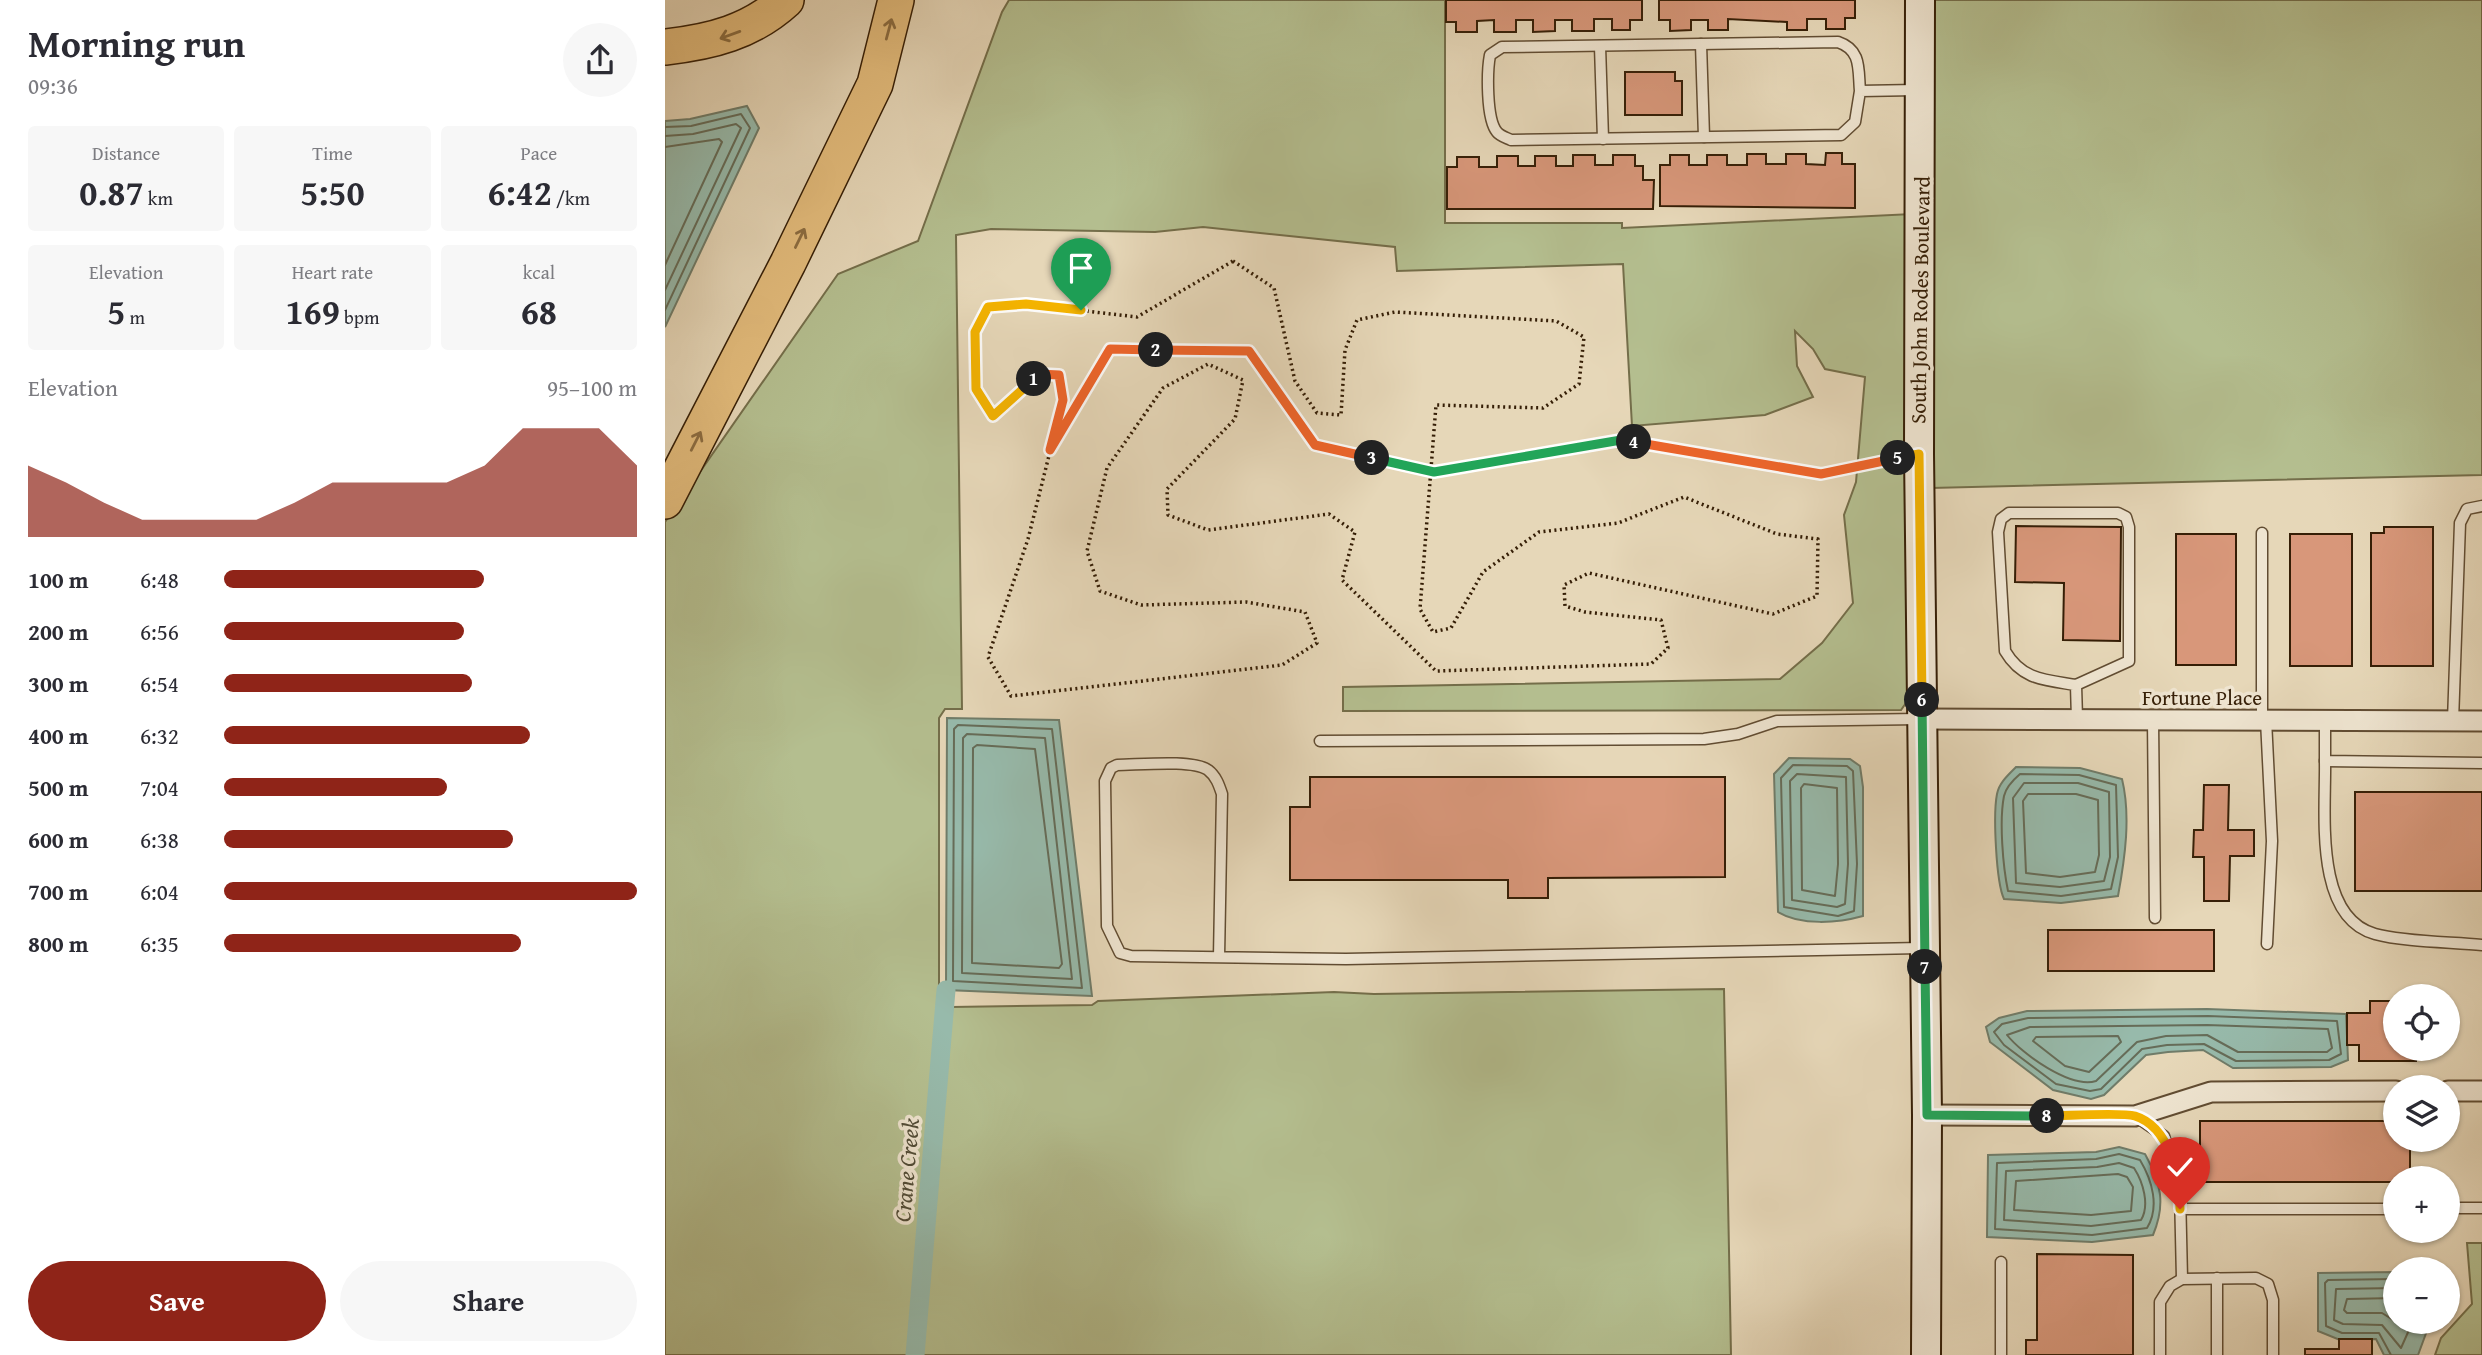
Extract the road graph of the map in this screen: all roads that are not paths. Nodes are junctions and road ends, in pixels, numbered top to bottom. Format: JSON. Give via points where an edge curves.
{"nodes":[{"id":1,"x":786,"y":0,"type":"edge"},
{"id":2,"x":896,"y":0,"type":"edge"},
{"id":3,"x":1920,"y":0,"type":"edge"},
{"id":4,"x":1702,"y":44,"type":"junction"},
{"id":5,"x":1600,"y":46,"type":"junction"},
{"id":6,"x":665,"y":47,"type":"edge"},
{"id":7,"x":1920,"y":90,"type":"junction"},
{"id":8,"x":1860,"y":91,"type":"junction"},
{"id":9,"x":1704,"y":137,"type":"junction"},
{"id":10,"x":1604,"y":139,"type":"junction"},
{"id":11,"x":665,"y":501,"type":"edge"},
{"id":12,"x":2482,"y":506,"type":"edge"},
{"id":13,"x":2262,"y":533,"type":"dead end"},
{"id":14,"x":2076,"y":685,"type":"junction"},
{"id":15,"x":1923,"y":719,"type":"junction"},
{"id":16,"x":2077,"y":719,"type":"junction"},
{"id":17,"x":2153,"y":720,"type":"junction"},
{"id":18,"x":2264,"y":720,"type":"junction"},
{"id":19,"x":2325,"y":720,"type":"junction"},
{"id":20,"x":2453,"y":721,"type":"junction"},
{"id":21,"x":2482,"y":721,"type":"edge"},
{"id":22,"x":1320,"y":741,"type":"dead end"},
{"id":23,"x":2325,"y":761,"type":"junction"},
{"id":24,"x":2482,"y":763,"type":"edge"},
{"id":25,"x":2155,"y":918,"type":"dead end"},
{"id":26,"x":2267,"y":944,"type":"dead end"},
{"id":27,"x":2482,"y":945,"type":"edge"},
{"id":28,"x":1925,"y":948,"type":"junction"},
{"id":29,"x":1219,"y":957,"type":"junction"},
{"id":30,"x":2383,"y":1091,"type":"edge"},
{"id":31,"x":2460,"y":1091,"type":"edge"},
{"id":32,"x":2482,"y":1091,"type":"edge"},
{"id":33,"x":1927,"y":1115,"type":"junction"},
{"id":34,"x":2135,"y":1116,"type":"junction"},
{"id":35,"x":2460,"y":1208,"type":"edge"},
{"id":36,"x":2482,"y":1208,"type":"edge"},
{"id":37,"x":2180,"y":1209,"type":"junction"},
{"id":38,"x":2383,"y":1209,"type":"edge"},
{"id":39,"x":2001,"y":1262,"type":"dead end"},
{"id":40,"x":2217,"y":1278,"type":"junction"},
{"id":41,"x":2182,"y":1279,"type":"junction"},
{"id":42,"x":1926,"y":1355,"type":"edge"},
{"id":43,"x":2001,"y":1355,"type":"edge"},
{"id":44,"x":2160,"y":1355,"type":"edge"},
{"id":45,"x":2217,"y":1355,"type":"edge"},
{"id":46,"x":2273,"y":1355,"type":"edge"}],
"edges":[{"from":1,"to":6,"type":"highway","one_way":true,"via":[[743,30],[708,42]]},
{"from":11,"to":2,"type":"highway","one_way":true,"via":[[788,263],[874,83]]},
{"from":3,"to":7,"type":"main road","name":"South John Rodes Boulevard"},
{"from":4,"to":5,"type":"lane"},
{"from":4,"to":8,"type":"lane","via":[[1838,42],[1857,55]]},
{"from":4,"to":9,"type":"lane"},
{"from":5,"to":10,"type":"lane"},
{"from":5,"to":10,"type":"lane","via":[[1502,47],[1490,55],[1488,68],[1491,121],[1498,133],[1511,140]]},
{"from":7,"to":8,"type":"lane"},
{"from":7,"to":15,"type":"main road","name":"South John Rodes Boulevard"},
{"from":8,"to":9,"type":"lane","via":[[1855,122],[1841,135]]},
{"from":9,"to":10,"type":"lane"},
{"from":12,"to":20,"type":"lane","via":[[2467,509],[2460,523]]},
{"from":13,"to":18,"type":"lane"},
{"from":14,"to":14,"type":"lane","via":[[2129,661],[2126,517],[2118,513],[2010,513],[2001,519],[1998,532],[2005,651],[2015,668]]},
{"from":14,"to":16,"type":"lane"},
{"from":15,"to":16,"type":"street","name":"Fortune Place"},
{"from":15,"to":22,"type":"lane","via":[[1777,721],[1704,739]]},
{"from":15,"to":28,"type":"main road","name":"South John Rodes Boulevard"},
{"from":16,"to":17,"type":"street","name":"Fortune Place"},
{"from":17,"to":18,"type":"street","name":"Fortune Place"},
{"from":17,"to":25,"type":"lane"},
{"from":18,"to":19,"type":"street","name":"Fortune Place"},
{"from":18,"to":26,"type":"lane","via":[[2271,841]]},
{"from":19,"to":20,"type":"street","name":"Fortune Place"},
{"from":19,"to":23,"type":"lane"},
{"from":20,"to":21,"type":"street","name":"Fortune Place"},
{"from":23,"to":24,"type":"lane"},
{"from":23,"to":27,"type":"lane","via":[[2327,870],[2345,915],[2374,934]]},
{"from":28,"to":29,"type":"lane","via":[[1346,959]]},
{"from":28,"to":33,"type":"main road","name":"South John Rodes Boulevard"},
{"from":29,"to":29,"type":"lane","via":[[1131,956],[1119,953],[1112,943],[1107,926],[1105,781],[1111,768],[1191,765],[1208,770],[1217,780],[1222,794]]},
{"from":30,"to":34,"type":"street","via":[[2211,1091]]},
{"from":31,"to":32,"type":"street"},
{"from":33,"to":34,"type":"street"},
{"from":33,"to":42,"type":"main road","name":"South John Rodes Boulevard"},
{"from":34,"to":37,"type":"lane","via":[[2164,1136],[2180,1192]]},
{"from":35,"to":36,"type":"lane"},
{"from":37,"to":38,"type":"lane"},
{"from":37,"to":41,"type":"lane"},
{"from":39,"to":43,"type":"lane"},
{"from":40,"to":41,"type":"lane"},
{"from":40,"to":45,"type":"lane"},
{"from":40,"to":46,"type":"lane","via":[[2256,1278],[2268,1284],[2273,1300]]},
{"from":41,"to":44,"type":"lane","via":[[2170,1286],[2160,1302]]}]}
